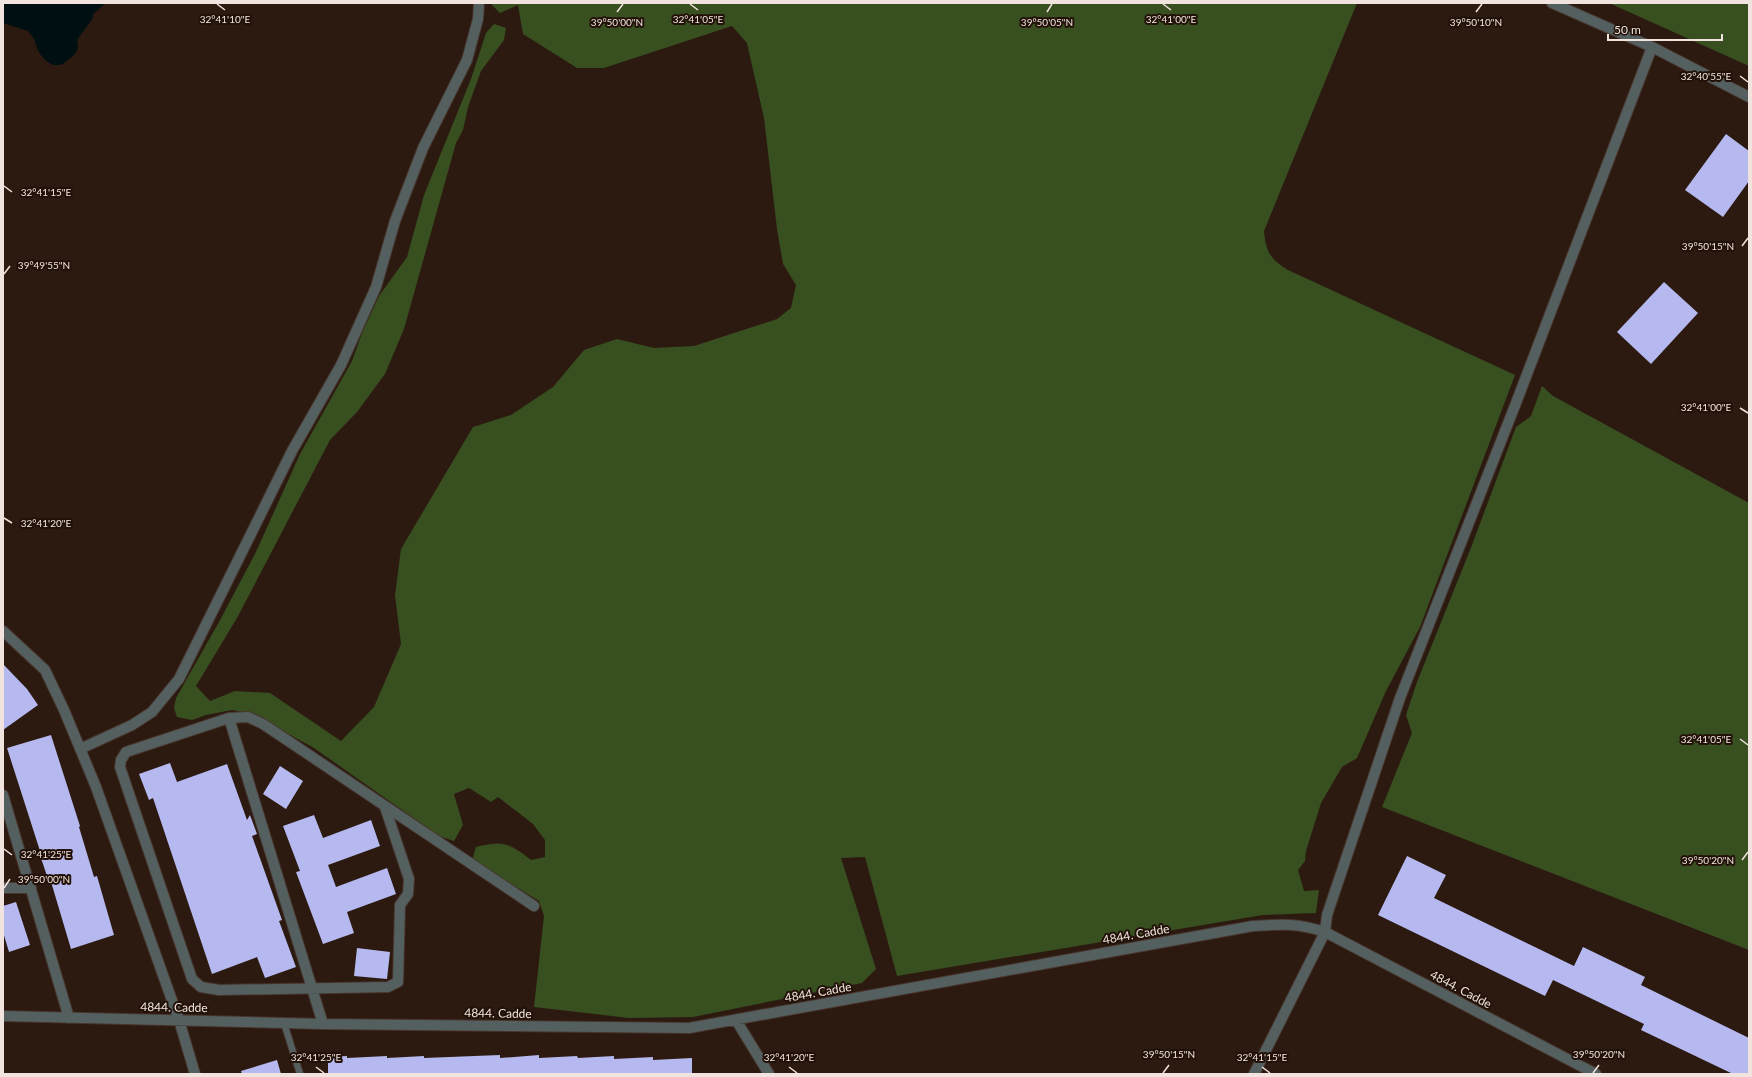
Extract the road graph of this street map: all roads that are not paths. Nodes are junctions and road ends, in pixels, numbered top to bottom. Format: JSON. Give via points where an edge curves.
{"nodes":[{"id":1,"x":478,"y":3,"type":"edge"},
{"id":2,"x":1552,"y":3,"type":"edge"},
{"id":3,"x":1652,"y":47,"type":"junction"},
{"id":4,"x":1749,"y":97,"type":"edge"},
{"id":5,"x":3,"y":631,"type":"edge"},
{"id":6,"x":229,"y":718,"type":"junction"},
{"id":7,"x":80,"y":749,"type":"junction"},
{"id":8,"x":3,"y":795,"type":"edge"},
{"id":9,"x":385,"y":807,"type":"junction"},
{"id":10,"x":3,"y":888,"type":"edge"},
{"id":11,"x":30,"y":888,"type":"junction"},
{"id":12,"x":534,"y":906,"type":"dead end"},
{"id":13,"x":1325,"y":932,"type":"junction"},
{"id":14,"x":313,"y":988,"type":"junction"},
{"id":15,"x":3,"y":1016,"type":"edge"},
{"id":16,"x":69,"y":1018,"type":"junction"},
{"id":17,"x":179,"y":1020,"type":"junction"},
{"id":18,"x":736,"y":1020,"type":"junction"},
{"id":19,"x":284,"y":1023,"type":"junction"},
{"id":20,"x":323,"y":1024,"type":"junction"},
{"id":21,"x":195,"y":1074,"type":"edge"},
{"id":22,"x":300,"y":1074,"type":"edge"},
{"id":23,"x":769,"y":1074,"type":"edge"},
{"id":24,"x":1254,"y":1074,"type":"edge"},
{"id":25,"x":1596,"y":1074,"type":"edge"}],
"edges":[{"from":1,"to":7,"type":"street","via":[[478,19],[467,60],[423,148],[395,221],[376,286],[341,365],[292,451],[179,679],[152,712],[132,725]]},
{"from":2,"to":3,"type":"street"},
{"from":3,"to":4,"type":"street"},
{"from":3,"to":13,"type":"street","via":[[1400,698],[1327,915]]},
{"from":5,"to":7,"type":"street","via":[[45,670]]},
{"from":6,"to":9,"type":"street","via":[[248,717],[263,724]]},
{"from":6,"to":14,"type":"street"},
{"from":6,"to":14,"type":"street","via":[[126,752],[120,767],[192,979],[201,986],[219,990]]},
{"from":7,"to":17,"type":"street"},
{"from":8,"to":11,"type":"street"},
{"from":9,"to":12,"type":"street"},
{"from":9,"to":14,"type":"street","via":[[409,879],[408,894],[400,905],[398,982],[388,987]]},
{"from":10,"to":11,"type":"street"},
{"from":11,"to":16,"type":"street"},
{"from":13,"to":18,"type":"street","name":"4844. Cadde","via":[[1305,926],[1282,924],[1253,926]]},
{"from":13,"to":24,"type":"street"},
{"from":13,"to":25,"type":"street","name":"4844. Cadde"},
{"from":14,"to":20,"type":"street"},
{"from":15,"to":16,"type":"street","name":"4844. Cadde"},
{"from":16,"to":17,"type":"street","name":"4844. Cadde"},
{"from":17,"to":19,"type":"street","name":"4844. Cadde"},
{"from":17,"to":21,"type":"street"},
{"from":18,"to":20,"type":"street","name":"4844. Cadde","via":[[689,1028]]},
{"from":18,"to":23,"type":"street"},
{"from":19,"to":20,"type":"street","name":"4844. Cadde"},
{"from":19,"to":22,"type":"lane"}]}
